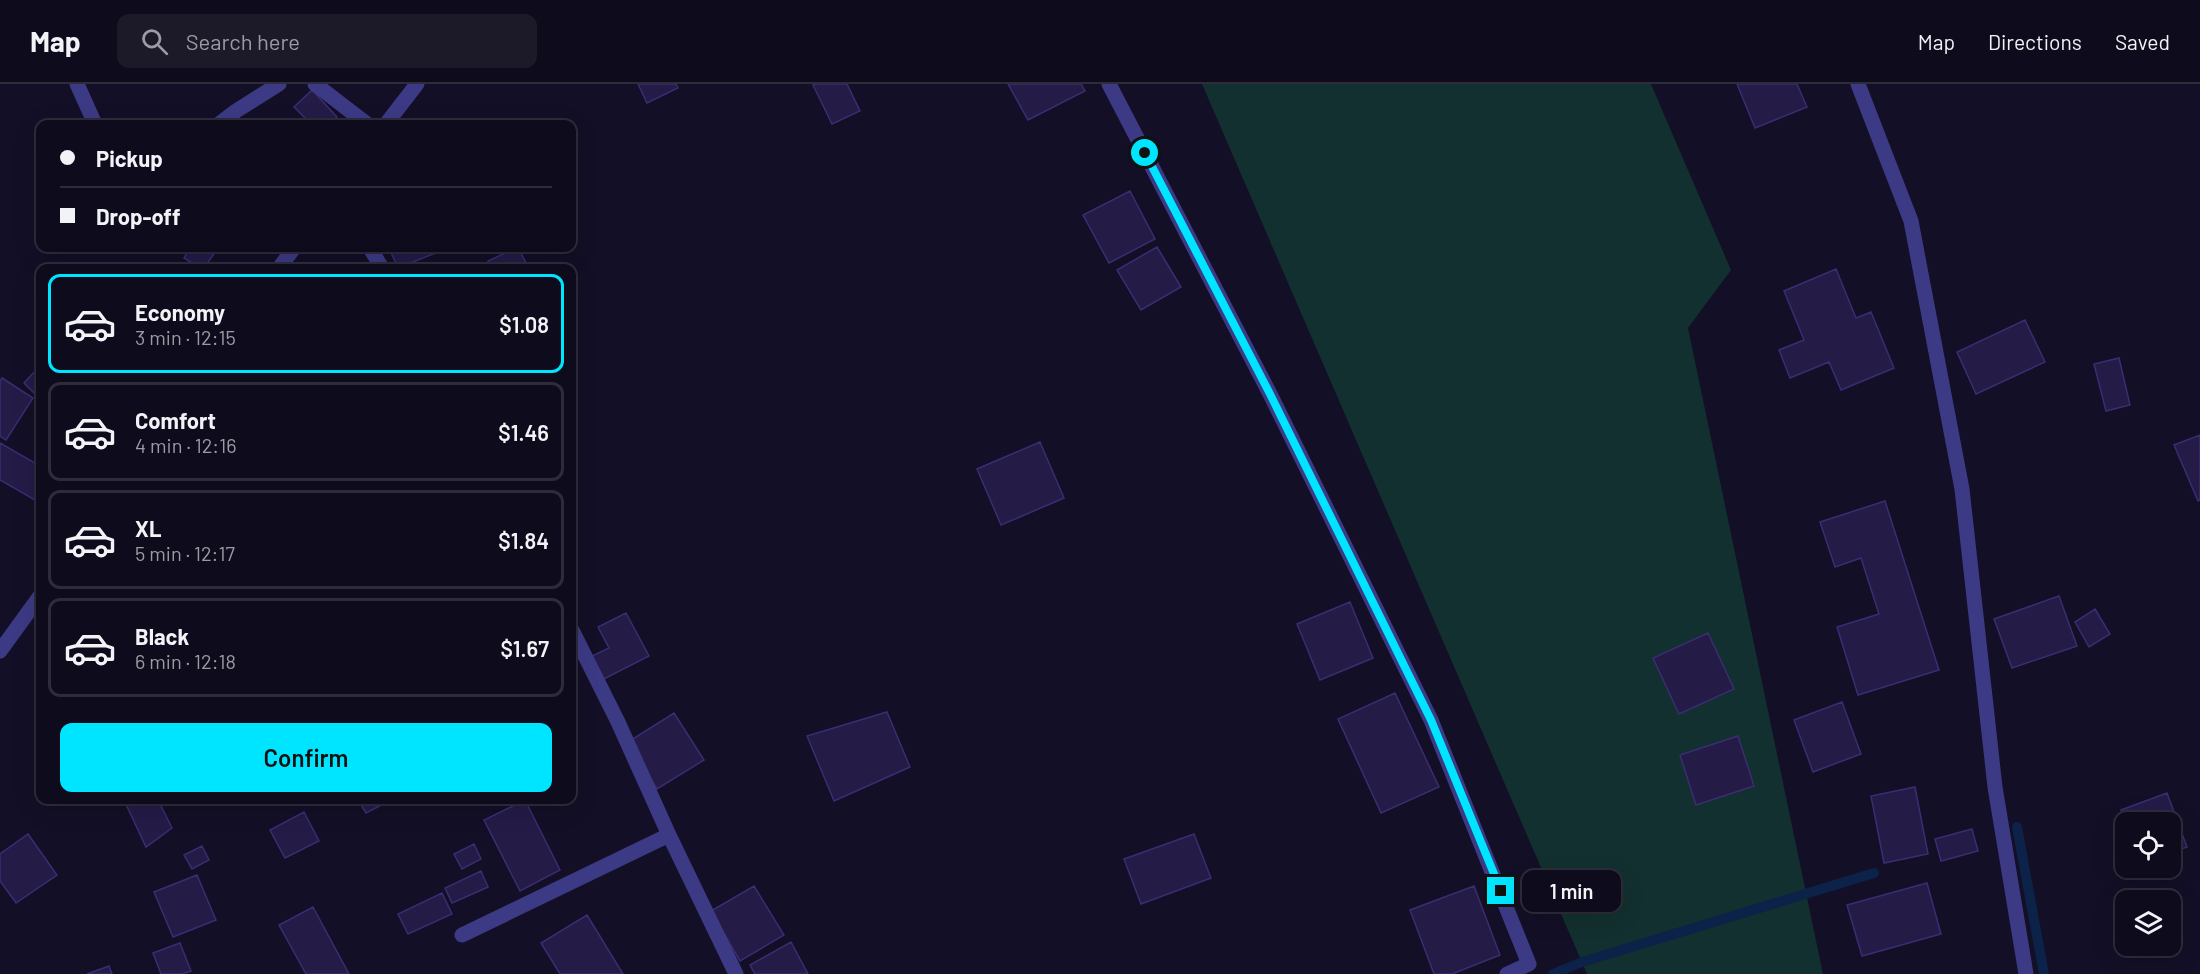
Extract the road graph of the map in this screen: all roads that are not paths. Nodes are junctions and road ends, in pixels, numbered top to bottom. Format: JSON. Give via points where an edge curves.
{"nodes":[{"id":1,"x":77,"y":84,"type":"edge"},
{"id":2,"x":279,"y":84,"type":"edge"},
{"id":3,"x":315,"y":84,"type":"edge"},
{"id":4,"x":417,"y":84,"type":"edge"},
{"id":5,"x":1109,"y":84,"type":"edge"},
{"id":6,"x":1858,"y":84,"type":"edge"},
{"id":7,"x":93,"y":120,"type":"edge"},
{"id":8,"x":224,"y":120,"type":"edge"},
{"id":9,"x":362,"y":120,"type":"edge"},
{"id":10,"x":389,"y":120,"type":"edge"},
{"id":11,"x":36,"y":602,"type":"edge"},
{"id":12,"x":576,"y":638,"type":"edge"},
{"id":13,"x":0,"y":651,"type":"edge"},
{"id":14,"x":669,"y":835,"type":"junction"},
{"id":15,"x":462,"y":935,"type":"dead end"},
{"id":16,"x":736,"y":974,"type":"edge"},
{"id":17,"x":1507,"y":974,"type":"edge"},
{"id":18,"x":2026,"y":974,"type":"edge"}],
"edges":[{"from":1,"to":7,"type":"street"},
{"from":2,"to":8,"type":"street"},
{"from":3,"to":9,"type":"street"},
{"from":4,"to":10,"type":"street"},
{"from":5,"to":17,"type":"street","via":[[1431,720],[1528,964]]},
{"from":6,"to":18,"type":"street","via":[[1911,221],[1958,466],[1995,787]]},
{"from":11,"to":13,"type":"street"},
{"from":12,"to":14,"type":"street"},
{"from":14,"to":15,"type":"street"},
{"from":14,"to":16,"type":"street"}]}
